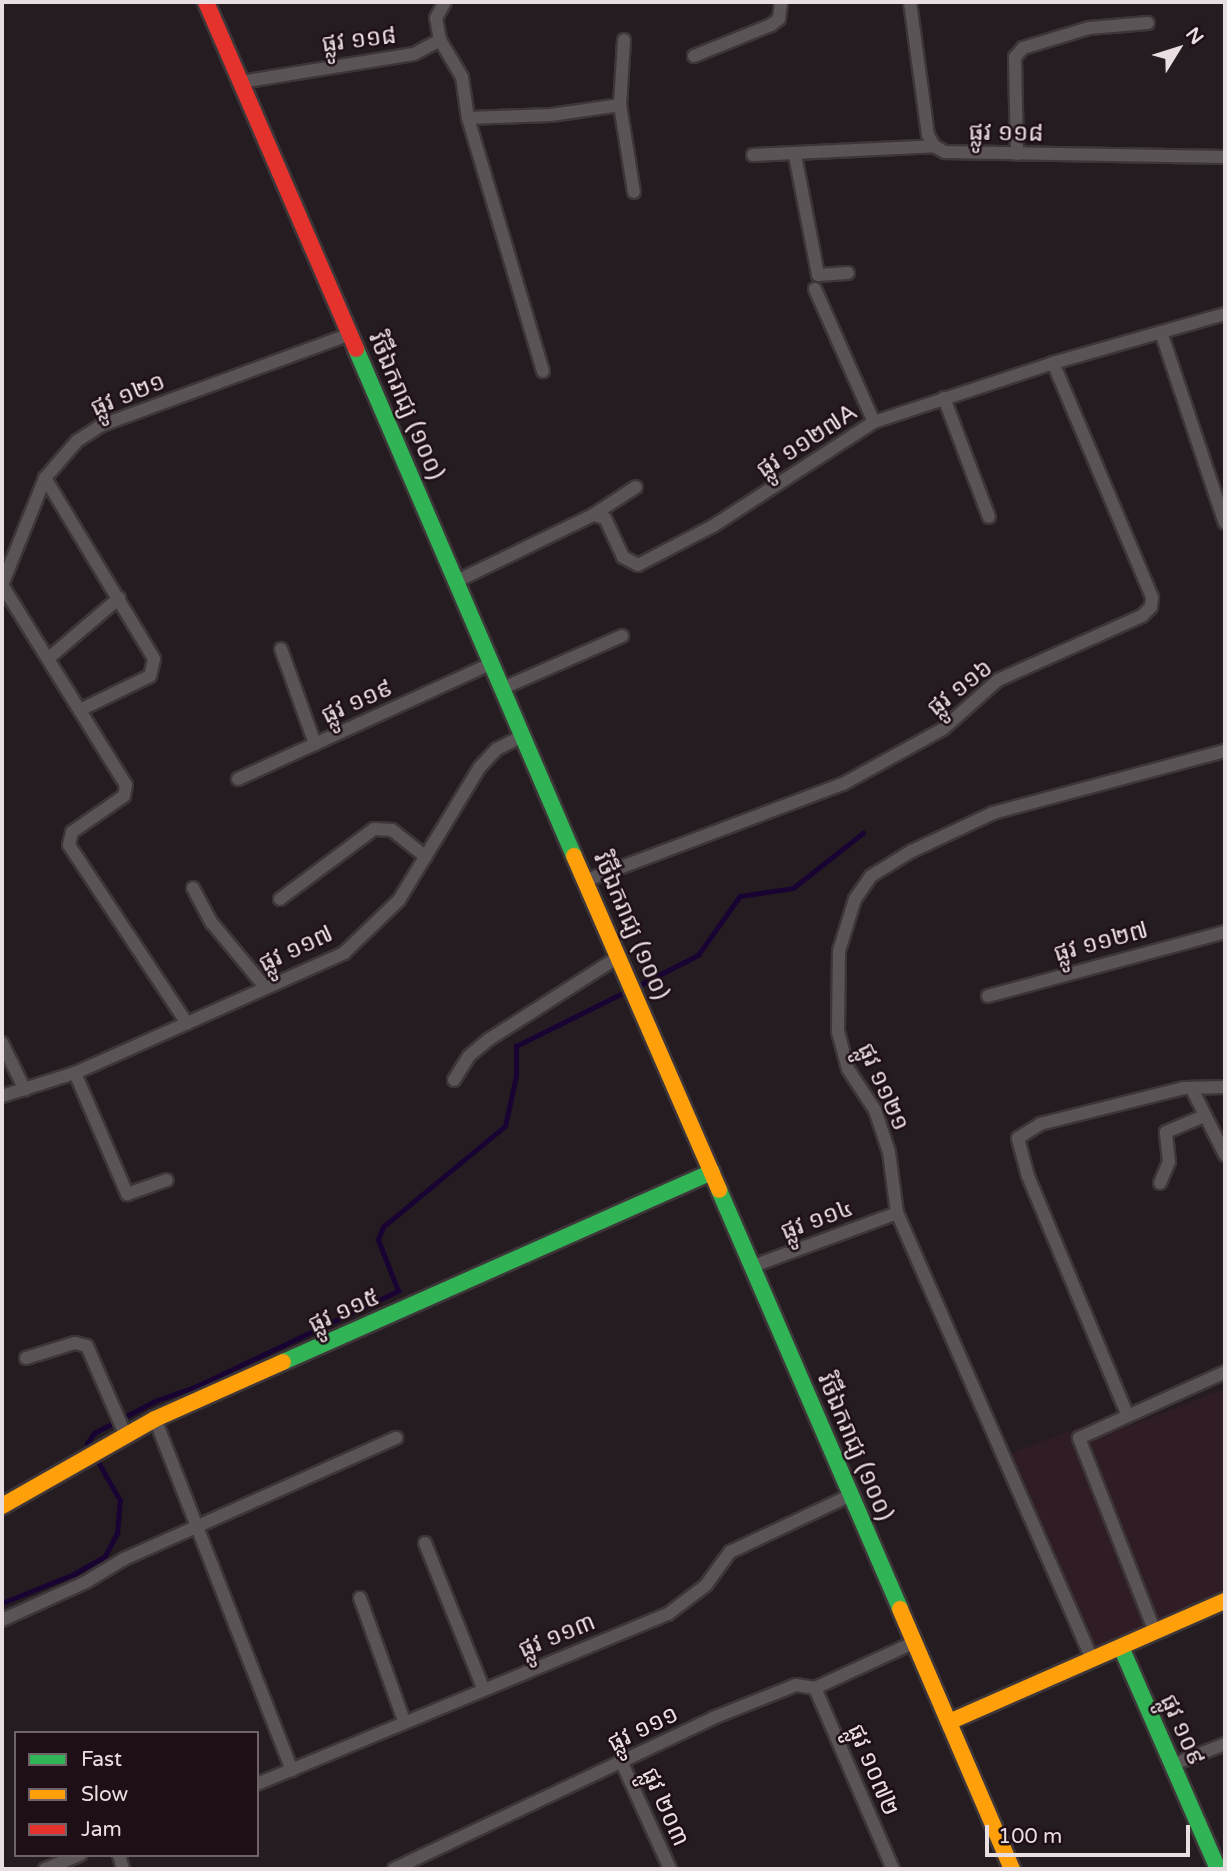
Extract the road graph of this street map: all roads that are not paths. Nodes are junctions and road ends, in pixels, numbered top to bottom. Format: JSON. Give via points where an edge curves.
{"nodes":[{"id":1,"x":206,"y":2,"type":"edge"},
{"id":2,"x":444,"y":2,"type":"edge"},
{"id":3,"x":780,"y":2,"type":"edge"},
{"id":4,"x":910,"y":2,"type":"edge"},
{"id":5,"x":1148,"y":23,"type":"dead end"},
{"id":6,"x":440,"y":40,"type":"junction"},
{"id":7,"x":624,"y":40,"type":"dead end"},
{"id":8,"x":694,"y":56,"type":"dead end"},
{"id":9,"x":241,"y":82,"type":"junction"},
{"id":10,"x":620,"y":105,"type":"junction"},
{"id":11,"x":468,"y":118,"type":"junction"},
{"id":12,"x":934,"y":146,"type":"junction"},
{"id":13,"x":1017,"y":154,"type":"junction"},
{"id":14,"x":752,"y":155,"type":"dead end"},
{"id":15,"x":794,"y":155,"type":"junction"},
{"id":16,"x":1225,"y":157,"type":"edge"},
{"id":17,"x":634,"y":192,"type":"dead end"},
{"id":18,"x":848,"y":274,"type":"dead end"},
{"id":19,"x":815,"y":289,"type":"dead end"},
{"id":20,"x":1225,"y":314,"type":"edge"},
{"id":21,"x":1161,"y":332,"type":"junction"},
{"id":22,"x":350,"y":334,"type":"junction"},
{"id":23,"x":1053,"y":363,"type":"junction"},
{"id":24,"x":542,"y":371,"type":"dead end"},
{"id":25,"x":944,"y":398,"type":"junction"},
{"id":26,"x":874,"y":422,"type":"junction"},
{"id":27,"x":45,"y":478,"type":"junction"},
{"id":28,"x":636,"y":487,"type":"dead end"},
{"id":29,"x":593,"y":515,"type":"junction"},
{"id":30,"x":989,"y":517,"type":"dead end"},
{"id":31,"x":1225,"y":523,"type":"edge"},
{"id":32,"x":457,"y":581,"type":"junction"},
{"id":33,"x":2,"y":585,"type":"edge"},
{"id":34,"x":119,"y":598,"type":"junction"},
{"id":35,"x":622,"y":636,"type":"dead end"},
{"id":36,"x":281,"y":649,"type":"dead end"},
{"id":37,"x":50,"y":657,"type":"junction"},
{"id":38,"x":493,"y":663,"type":"junction"},
{"id":39,"x":503,"y":688,"type":"junction"},
{"id":40,"x":82,"y":709,"type":"junction"},
{"id":41,"x":524,"y":735,"type":"junction"},
{"id":42,"x":316,"y":744,"type":"junction"},
{"id":43,"x":1225,"y":751,"type":"edge"},
{"id":44,"x":238,"y":779,"type":"dead end"},
{"id":45,"x":426,"y":858,"type":"junction"},
{"id":46,"x":587,"y":880,"type":"junction"},
{"id":47,"x":193,"y":888,"type":"dead end"},
{"id":48,"x":280,"y":899,"type":"dead end"},
{"id":49,"x":1225,"y":932,"type":"edge"},
{"id":50,"x":620,"y":956,"type":"junction"},
{"id":51,"x":265,"y":987,"type":"junction"},
{"id":52,"x":988,"y":996,"type":"dead end"},
{"id":53,"x":187,"y":1023,"type":"junction"},
{"id":54,"x":2,"y":1043,"type":"edge"},
{"id":55,"x":75,"y":1073,"type":"junction"},
{"id":56,"x":454,"y":1080,"type":"dead end"},
{"id":57,"x":1225,"y":1087,"type":"edge"},
{"id":58,"x":1192,"y":1089,"type":"junction"},
{"id":59,"x":25,"y":1090,"type":"junction"},
{"id":60,"x":2,"y":1096,"type":"edge"},
{"id":61,"x":1204,"y":1116,"type":"junction"},
{"id":62,"x":1225,"y":1155,"type":"edge"},
{"id":63,"x":712,"y":1172,"type":"junction"},
{"id":64,"x":167,"y":1180,"type":"dead end"},
{"id":65,"x":1160,"y":1184,"type":"dead end"},
{"id":66,"x":897,"y":1213,"type":"junction"},
{"id":67,"x":753,"y":1266,"type":"junction"},
{"id":68,"x":26,"y":1358,"type":"dead end"},
{"id":69,"x":1225,"y":1372,"type":"edge"},
{"id":70,"x":1127,"y":1414,"type":"junction"},
{"id":71,"x":155,"y":1419,"type":"junction"},
{"id":72,"x":126,"y":1436,"type":"junction"},
{"id":73,"x":396,"y":1438,"type":"dead end"},
{"id":74,"x":851,"y":1495,"type":"junction"},
{"id":75,"x":2,"y":1506,"type":"edge"},
{"id":76,"x":199,"y":1524,"type":"junction"},
{"id":77,"x":425,"y":1543,"type":"dead end"},
{"id":78,"x":360,"y":1598,"type":"dead end"},
{"id":79,"x":1225,"y":1601,"type":"edge"},
{"id":80,"x":2,"y":1620,"type":"edge"},
{"id":81,"x":1155,"y":1632,"type":"junction"},
{"id":82,"x":915,"y":1642,"type":"junction"},
{"id":83,"x":1121,"y":1647,"type":"junction"},
{"id":84,"x":1092,"y":1659,"type":"junction"},
{"id":85,"x":483,"y":1688,"type":"junction"},
{"id":86,"x":816,"y":1688,"type":"junction"},
{"id":87,"x":404,"y":1721,"type":"junction"},
{"id":88,"x":949,"y":1722,"type":"junction"},
{"id":89,"x":1225,"y":1744,"type":"edge"},
{"id":90,"x":622,"y":1763,"type":"junction"},
{"id":91,"x":1172,"y":1765,"type":"junction"},
{"id":92,"x":292,"y":1770,"type":"junction"},
{"id":93,"x":259,"y":1783,"type":"edge"},
{"id":94,"x":75,"y":1857,"type":"edge"},
{"id":95,"x":412,"y":1865,"type":"edge"},
{"id":96,"x":45,"y":1869,"type":"edge"},
{"id":97,"x":394,"y":1869,"type":"edge"},
{"id":98,"x":670,"y":1869,"type":"edge"},
{"id":99,"x":893,"y":1869,"type":"edge"},
{"id":100,"x":1012,"y":1869,"type":"edge"},
{"id":101,"x":1218,"y":1869,"type":"edge"}],
"edges":[{"from":1,"to":9,"type":"main road","name":"វិថីឯករាជ្យ (១០០)"},
{"from":2,"to":6,"type":"street","via":[[436,18]]},
{"from":3,"to":8,"type":"street","via":[[779,19],[771,25]]},
{"from":4,"to":12,"type":"street","name":"ផ្លូវ ១១៨","via":[[928,135]]},
{"from":5,"to":13,"type":"street","via":[[1089,28],[1023,48],[1015,57]]},
{"from":6,"to":9,"type":"street","name":"ផ្លូវ ១១៨","via":[[414,54]]},
{"from":6,"to":11,"type":"street","via":[[462,78]]},
{"from":7,"to":10,"type":"street"},
{"from":9,"to":22,"type":"main road","name":"វិថីឯករាជ្យ (១០០)"},
{"from":10,"to":11,"type":"street","via":[[551,116]]},
{"from":10,"to":17,"type":"street"},
{"from":11,"to":24,"type":"street"},
{"from":12,"to":13,"type":"street","name":"ផ្លូវ ១១៨","via":[[945,152]]},
{"from":12,"to":15,"type":"street"},
{"from":13,"to":16,"type":"street","name":"ផ្លូវ ១១៨"},
{"from":14,"to":15,"type":"street"},
{"from":15,"to":18,"type":"street","via":[[818,275]]},
{"from":19,"to":26,"type":"street"},
{"from":20,"to":21,"type":"street","name":"ផ្លូវ ១១២៧A"},
{"from":21,"to":23,"type":"street","name":"ផ្លូវ ១១២៧A"},
{"from":21,"to":31,"type":"street"},
{"from":22,"to":27,"type":"street","name":"ផ្លូវ ១២១","via":[[102,425],[77,441]]},
{"from":22,"to":32,"type":"main road","name":"វិថីឯករាជ្យ (១០០)"},
{"from":23,"to":25,"type":"street","name":"ផ្លូវ ១១២៧A"},
{"from":23,"to":46,"type":"street","name":"ផ្លូវ ១១៦","via":[[1152,597],[1151,607],[1142,616],[998,680],[943,729],[843,785]]},
{"from":25,"to":26,"type":"street","name":"ផ្លូវ ១១២៧A"},
{"from":25,"to":30,"type":"street"},
{"from":26,"to":29,"type":"street","name":"ផ្លូវ ១១២៧A","via":[[713,526],[638,565],[623,557],[605,518]]},
{"from":27,"to":33,"type":"street","name":"ផ្លូវ ១២១"},
{"from":27,"to":34,"type":"street"},
{"from":28,"to":29,"type":"street"},
{"from":29,"to":32,"type":"street"},
{"from":32,"to":38,"type":"main road","name":"វិថីឯករាជ្យ (១០០)"},
{"from":33,"to":37,"type":"street"},
{"from":34,"to":37,"type":"street"},
{"from":34,"to":40,"type":"street","via":[[154,659],[154,668],[150,676]]},
{"from":35,"to":39,"type":"street"},
{"from":36,"to":42,"type":"street"},
{"from":37,"to":40,"type":"street"},
{"from":38,"to":39,"type":"main road","name":"វិថីឯករាជ្យ (១០០)"},
{"from":38,"to":42,"type":"street","name":"ផ្លូវ ១១៩"},
{"from":39,"to":41,"type":"main road","name":"វិថីឯករាជ្យ (១០០)"},
{"from":40,"to":53,"type":"street","via":[[127,791],[72,832],[69,845]]},
{"from":41,"to":45,"type":"street","name":"ផ្លូវ ១១៧","via":[[497,749],[480,766]]},
{"from":41,"to":46,"type":"main road","name":"វិថីឯករាជ្យ (១០០)"},
{"from":42,"to":44,"type":"street","name":"ផ្លូវ ១១៩"},
{"from":43,"to":66,"type":"street","name":"ផ្លូវ ១១២១","via":[[993,813],[871,876],[855,899],[839,951],[838,1031],[848,1069],[875,1110],[889,1152]]},
{"from":45,"to":48,"type":"street","via":[[392,830],[373,829]]},
{"from":45,"to":51,"type":"street","name":"ផ្លូវ ១១៧","via":[[399,900],[344,953]]},
{"from":46,"to":50,"type":"main road","name":"វិថីឯករាជ្យ (១០០)"},
{"from":47,"to":51,"type":"street","via":[[212,923]]},
{"from":49,"to":52,"type":"street","name":"ផ្លូវ ១១២៧"},
{"from":50,"to":56,"type":"street","via":[[488,1040],[469,1056]]},
{"from":50,"to":63,"type":"main road","name":"វិថីឯករាជ្យ (១០០)"},
{"from":51,"to":53,"type":"street","name":"ផ្លូវ ១១៧"},
{"from":53,"to":55,"type":"street","name":"ផ្លូវ ១១៧"},
{"from":54,"to":59,"type":"street"},
{"from":55,"to":59,"type":"street","name":"ផ្លូវ ១១៧"},
{"from":55,"to":64,"type":"street","via":[[127,1194]]},
{"from":57,"to":58,"type":"street"},
{"from":58,"to":61,"type":"street"},
{"from":58,"to":70,"type":"street","via":[[1041,1124],[1018,1138],[1028,1176]]},
{"from":59,"to":60,"type":"street","name":"ផ្លូវ ១១៧"},
{"from":61,"to":62,"type":"street"},
{"from":61,"to":65,"type":"street","via":[[1166,1132],[1168,1162]]},
{"from":63,"to":67,"type":"main road","name":"វិថីឯករាជ្យ (១០០)"},
{"from":63,"to":71,"type":"main road","name":"ផ្លូវ ១១៥"},
{"from":66,"to":67,"type":"street","name":"ផ្លូវ ១១៤"},
{"from":66,"to":84,"type":"street","name":"ផ្លូវ ១១២១"},
{"from":67,"to":74,"type":"main road","name":"វិថីឯករាជ្យ (១០០)"},
{"from":68,"to":72,"type":"street","via":[[75,1343],[87,1346]]},
{"from":69,"to":70,"type":"street"},
{"from":70,"to":81,"type":"street","via":[[1079,1438]]},
{"from":71,"to":72,"type":"main road","name":"ផ្លូវ ១១៥"},
{"from":71,"to":76,"type":"street"},
{"from":72,"to":75,"type":"main road","name":"ផ្លូវ ១១៥"},
{"from":73,"to":76,"type":"street"},
{"from":74,"to":82,"type":"main road","name":"វិថីឯករាជ្យ (១០០)"},
{"from":74,"to":85,"type":"street","name":"ផ្លូវ ១១៣","via":[[730,1552],[706,1585],[668,1614]]},
{"from":76,"to":80,"type":"street"},
{"from":76,"to":92,"type":"street"},
{"from":77,"to":85,"type":"street"},
{"from":78,"to":87,"type":"street"},
{"from":79,"to":81,"type":"main road"},
{"from":81,"to":83,"type":"main road"},
{"from":82,"to":86,"type":"street","name":"ផ្លូវ ១១១"},
{"from":82,"to":88,"type":"main road","name":"វិថីឯករាជ្យ (១០០)"},
{"from":83,"to":84,"type":"main road"},
{"from":83,"to":91,"type":"main road","name":"ផ្លូវ ១០៩"},
{"from":84,"to":88,"type":"main road"},
{"from":85,"to":87,"type":"street","name":"ផ្លូវ ១១៣"},
{"from":86,"to":90,"type":"street","name":"ផ្លូវ ១១១","via":[[796,1685]]},
{"from":86,"to":99,"type":"street","name":"ផ្លូវ ១០៧២"},
{"from":87,"to":92,"type":"street","name":"ផ្លូវ ១១៣"},
{"from":88,"to":100,"type":"main road","name":"វិថីឯករាជ្យ (១០០)"},
{"from":89,"to":91,"type":"street"},
{"from":90,"to":95,"type":"street","name":"ផ្លូវ ១១១"},
{"from":90,"to":98,"type":"street","name":"ផ្លូវ ២០៣"},
{"from":91,"to":101,"type":"main road","name":"ផ្លូវ ១០៩"},
{"from":92,"to":93,"type":"street","name":"ផ្លូវ ១១៣"},
{"from":94,"to":96,"type":"street"},
{"from":95,"to":97,"type":"street","name":"ផ្លូវ ១១១"}]}
